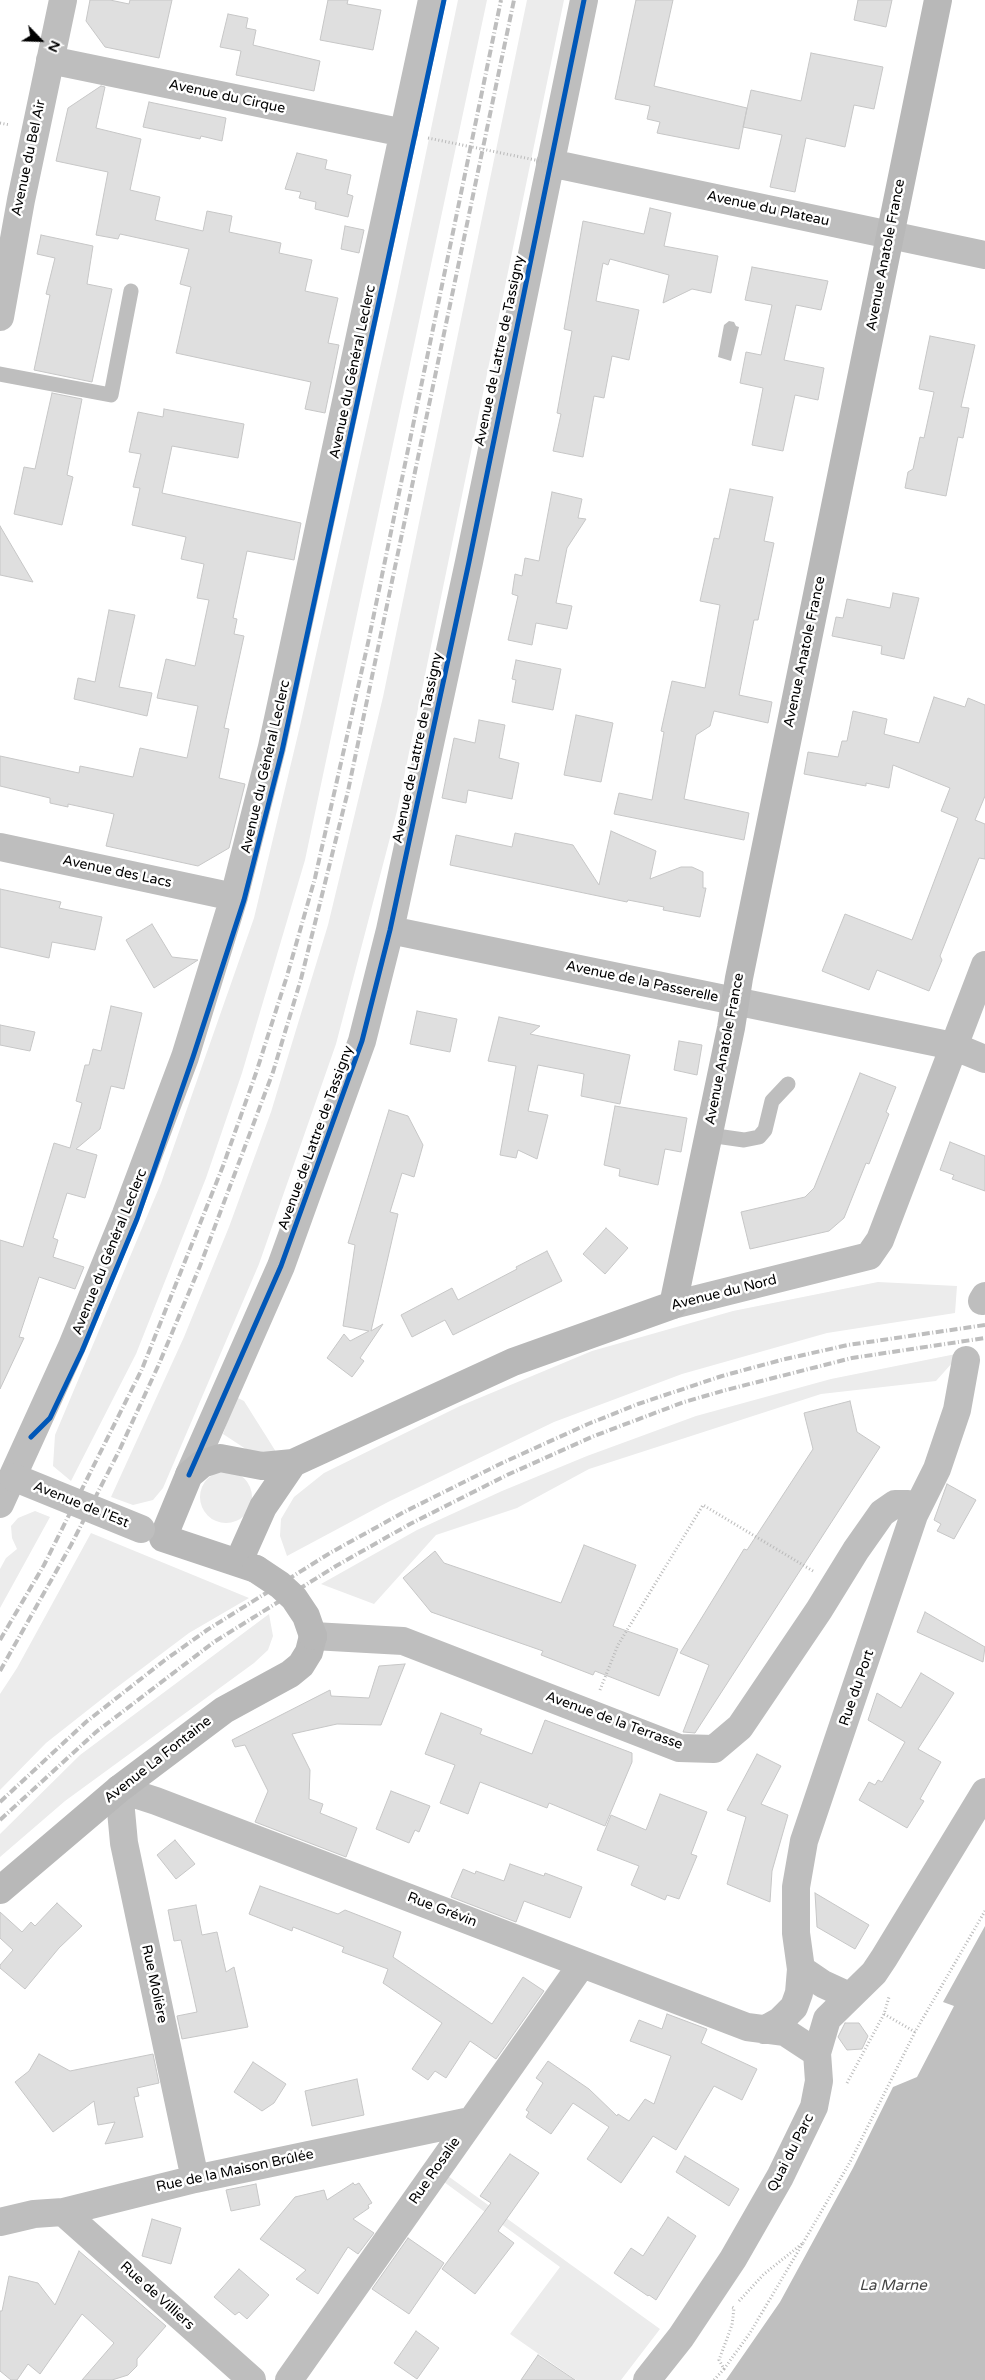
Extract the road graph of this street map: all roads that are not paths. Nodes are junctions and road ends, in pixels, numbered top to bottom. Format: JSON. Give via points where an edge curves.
{"nodes":[{"id":1,"x":63,"y":0,"type":"edge"},
{"id":2,"x":432,"y":0,"type":"edge"},
{"id":3,"x":584,"y":0,"type":"edge"},
{"id":4,"x":938,"y":0,"type":"edge"},
{"id":5,"x":50,"y":60,"type":"junction"},
{"id":6,"x":416,"y":136,"type":"junction"},
{"id":7,"x":550,"y":163,"type":"junction"},
{"id":8,"x":890,"y":235,"type":"junction"},
{"id":9,"x":5,"y":255,"type":"edge"},
{"id":10,"x":985,"y":255,"type":"edge"},
{"id":11,"x":131,"y":291,"type":"dead end"},
{"id":12,"x":0,"y":317,"type":"edge"},
{"id":13,"x":0,"y":374,"type":"edge"},
{"id":14,"x":0,"y":848,"type":"edge"},
{"id":15,"x":234,"y":897,"type":"junction"},
{"id":16,"x":390,"y":930,"type":"junction"},
{"id":17,"x":985,"y":965,"type":"edge"},
{"id":18,"x":736,"y":1001,"type":"junction"},
{"id":19,"x":953,"y":1046,"type":"junction"},
{"id":20,"x":985,"y":1059,"type":"edge"},
{"id":21,"x":788,"y":1084,"type":"dead end"},
{"id":22,"x":709,"y":1134,"type":"junction"},
{"id":23,"x":673,"y":1305,"type":"junction"},
{"id":24,"x":966,"y":1360,"type":"dead end"},
{"id":25,"x":293,"y":1463,"type":"junction"},
{"id":26,"x":247,"y":1464,"type":"junction"},
{"id":27,"x":7,"y":1474,"type":"edge"},
{"id":28,"x":189,"y":1475,"type":"junction"},
{"id":29,"x":0,"y":1504,"type":"edge"},
{"id":30,"x":263,"y":1507,"type":"junction"},
{"id":31,"x":914,"y":1515,"type":"junction"},
{"id":32,"x":152,"y":1533,"type":"junction"},
{"id":33,"x":247,"y":1566,"type":"junction"},
{"id":34,"x":313,"y":1636,"type":"junction"},
{"id":35,"x":120,"y":1789,"type":"junction"},
{"id":36,"x":985,"y":1792,"type":"edge"},
{"id":37,"x":0,"y":1890,"type":"edge"},
{"id":38,"x":582,"y":1964,"type":"junction"},
{"id":39,"x":801,"y":1969,"type":"junction"},
{"id":40,"x":849,"y":1996,"type":"junction"},
{"id":41,"x":764,"y":2030,"type":"junction"},
{"id":42,"x":817,"y":2053,"type":"junction"},
{"id":43,"x":470,"y":2122,"type":"junction"},
{"id":44,"x":195,"y":2179,"type":"junction"},
{"id":45,"x":63,"y":2212,"type":"junction"},
{"id":46,"x":0,"y":2222,"type":"edge"},
{"id":47,"x":252,"y":2380,"type":"edge"},
{"id":48,"x":290,"y":2380,"type":"edge"},
{"id":49,"x":647,"y":2380,"type":"edge"}],
"edges":[{"from":1,"to":5,"type":"street","name":"Avenue du Bel Air"},
{"from":2,"to":6,"type":"street","name":"Avenue du Général Leclerc"},
{"from":3,"to":7,"type":"street","name":"Avenue de Lattre de Tassigny"},
{"from":4,"to":8,"type":"street","name":"Avenue Anatole France"},
{"from":5,"to":6,"type":"street","name":"Avenue du Cirque"},
{"from":5,"to":9,"type":"street","name":"Avenue du Bel Air"},
{"from":6,"to":15,"type":"street","name":"Avenue du Général Leclerc"},
{"from":7,"to":8,"type":"street","name":"Avenue du Plateau"},
{"from":7,"to":16,"type":"street","name":"Avenue de Lattre de Tassigny"},
{"from":8,"to":10,"type":"street","name":"Avenue du Plateau"},
{"from":8,"to":18,"type":"street","name":"Avenue Anatole France"},
{"from":9,"to":12,"type":"street","name":"Avenue du Bel Air"},
{"from":11,"to":13,"type":"lane","via":[[111,395]]},
{"from":14,"to":15,"type":"street","name":"Avenue des Lacs"},
{"from":15,"to":27,"type":"street","name":"Avenue du Général Leclerc","via":[[185,1057],[126,1214],[72,1346]]},
{"from":16,"to":18,"type":"street","name":"Avenue de la Passerelle"},
{"from":16,"to":28,"type":"street","name":"Avenue de Lattre de Tassigny","via":[[362,1041],[282,1266]]},
{"from":17,"to":19,"type":"street","name":"Avenue du Nord"},
{"from":18,"to":19,"type":"street","name":"Avenue de la Passerelle"},
{"from":18,"to":22,"type":"street","name":"Avenue Anatole France"},
{"from":19,"to":20,"type":"street"},
{"from":19,"to":23,"type":"street","name":"Avenue du Nord","via":[[880,1240],[869,1256]]},
{"from":21,"to":22,"type":"lane","via":[[772,1101],[765,1130],[759,1137],[744,1140]]},
{"from":22,"to":23,"type":"street","name":"Avenue Anatole France"},
{"from":23,"to":25,"type":"street","name":"Avenue du Nord","via":[[512,1362]]},
{"from":24,"to":31,"type":"street","name":"Rue du Port","via":[[957,1410],[937,1469]]},
{"from":25,"to":26,"type":"street"},
{"from":25,"to":30,"type":"street"},
{"from":26,"to":28,"type":"street","via":[[220,1458],[202,1464]]},
{"from":26,"to":30,"type":"street","via":[[260,1484]]},
{"from":27,"to":29,"type":"street","name":"Avenue du Général Leclerc"},
{"from":27,"to":32,"type":"street","name":"Avenue de l'Est","bridge":true},
{"from":28,"to":32,"type":"street"},
{"from":30,"to":33,"type":"street"},
{"from":31,"to":34,"type":"street","name":"Avenue de la Terrasse","via":[[908,1504],[895,1504],[882,1513],[740,1727],[714,1749],[680,1748],[402,1640]]},
{"from":31,"to":39,"type":"street","name":"Rue du Port","via":[[804,1841],[796,1886],[796,1933]]},
{"from":32,"to":33,"type":"street"},
{"from":33,"to":34,"type":"street","bridge":true,"via":[[280,1585],[294,1598],[306,1616]]},
{"from":34,"to":35,"type":"street","name":"Avenue La Fontaine","via":[[302,1665],[224,1710]]},
{"from":35,"to":37,"type":"street","name":"Avenue La Fontaine"},
{"from":35,"to":38,"type":"street","name":"Rue Grévin"},
{"from":35,"to":44,"type":"street","name":"Rue Molière","via":[[124,1843]]},
{"from":36,"to":40,"type":"street","name":"Quai du Parc","via":[[884,1958]]},
{"from":38,"to":41,"type":"street","name":"Rue Grévin","via":[[747,2027]]},
{"from":38,"to":43,"type":"street","name":"Rue Rosalie"},
{"from":39,"to":40,"type":"street"},
{"from":39,"to":41,"type":"street","via":[[794,2007],[780,2021]]},
{"from":40,"to":42,"type":"street","name":"Quai du Parc","via":[[827,2020]]},
{"from":41,"to":42,"type":"street","name":"Rue Grévin","via":[[785,2032]]},
{"from":42,"to":49,"type":"street","name":"Quai du Parc","via":[[819,2081],[814,2107],[780,2177],[728,2267],[681,2337]]},
{"from":43,"to":44,"type":"street","name":"Rue de la Maison Brûlée"},
{"from":43,"to":48,"type":"street","name":"Rue Rosalie"},
{"from":44,"to":45,"type":"street","name":"Rue de la Maison Brûlée"},
{"from":45,"to":46,"type":"street","name":"Rue de la Maison Brûlée","via":[[34,2214]]},
{"from":45,"to":47,"type":"street","name":"Rue de Villiers"}]}
